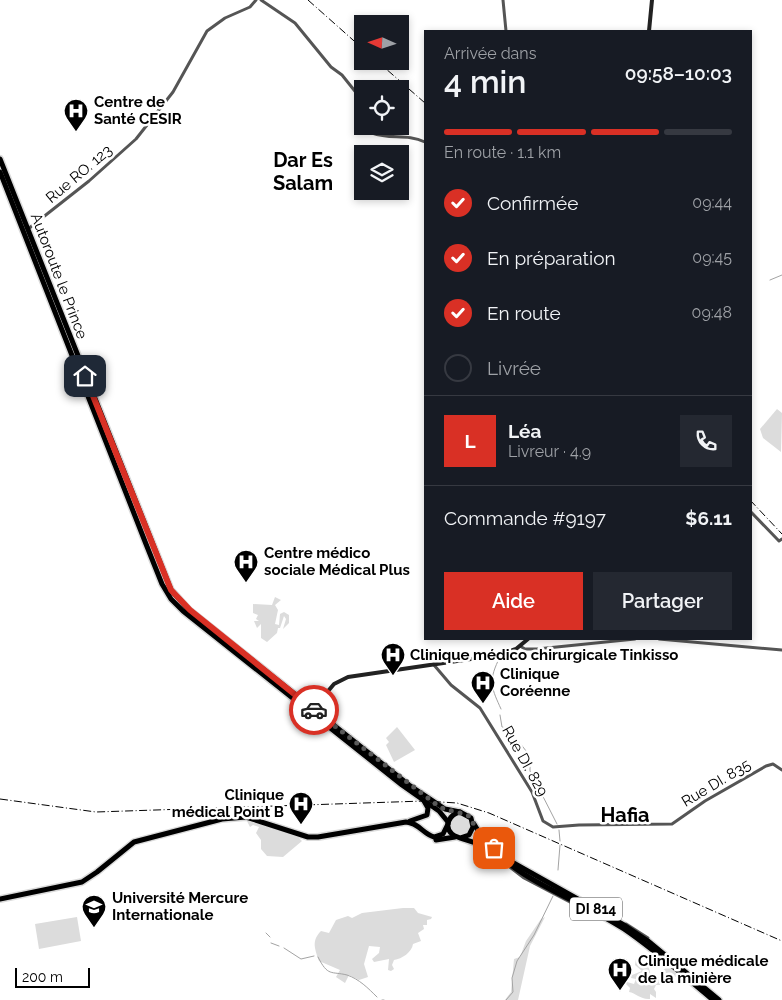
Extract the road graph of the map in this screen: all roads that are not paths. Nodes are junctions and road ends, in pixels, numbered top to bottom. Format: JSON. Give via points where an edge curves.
{"nodes":[{"id":1,"x":256,"y":0,"type":"edge"},
{"id":2,"x":260,"y":0,"type":"edge"},
{"id":3,"x":504,"y":0,"type":"edge"},
{"id":4,"x":652,"y":0,"type":"edge"},
{"id":5,"x":506,"y":30,"type":"edge"},
{"id":6,"x":649,"y":30,"type":"edge"},
{"id":7,"x":354,"y":90,"type":"edge"},
{"id":8,"x":378,"y":135,"type":"edge"},
{"id":9,"x":424,"y":142,"type":"edge"},
{"id":10,"x":0,"y":159,"type":"edge"},
{"id":11,"x":0,"y":172,"type":"edge"},
{"id":12,"x":28,"y":230,"type":"junction"},
{"id":13,"x":752,"y":513,"type":"edge"},
{"id":14,"x":780,"y":540,"type":"edge"},
{"id":15,"x":527,"y":640,"type":"edge"},
{"id":16,"x":625,"y":640,"type":"edge"},
{"id":17,"x":670,"y":640,"type":"edge"},
{"id":18,"x":520,"y":646,"type":"junction"},
{"id":19,"x":782,"y":650,"type":"edge"},
{"id":20,"x":434,"y":665,"type":"junction"},
{"id":21,"x":312,"y":711,"type":"junction"},
{"id":22,"x":782,"y":770,"type":"edge"},
{"id":23,"x":424,"y":801,"type":"junction"},
{"id":24,"x":460,"y":812,"type":"junction"},
{"id":25,"x":473,"y":822,"type":"junction"},
{"id":26,"x":448,"y":823,"type":"junction"},
{"id":27,"x":398,"y":824,"type":"junction"},
{"id":28,"x":672,"y":824,"type":"joint"},
{"id":29,"x":458,"y":837,"type":"junction"},
{"id":30,"x":0,"y":899,"type":"edge"},
{"id":31,"x":711,"y":1000,"type":"edge"},
{"id":32,"x":720,"y":1000,"type":"edge"}],
"edges":[{"from":1,"to":12,"type":"street","name":"Rue RO. 123","via":[[250,7],[225,18],[208,31],[173,92],[136,139]]},
{"from":2,"to":7,"type":"street","via":[[295,23]]},
{"from":3,"to":5,"type":"street"},
{"from":4,"to":6,"type":"main road"},
{"from":8,"to":9,"type":"street","via":[[386,138],[413,136]]},
{"from":10,"to":12,"type":"main road","name":"Autoroute le Prince"},
{"from":11,"to":21,"type":"main road","name":"Autoroute le Prince","via":[[167,592],[191,618]]},
{"from":12,"to":21,"type":"main road","name":"Autoroute le Prince","via":[[171,590],[190,610]]},
{"from":13,"to":14,"type":"street"},
{"from":15,"to":18,"type":"main road"},
{"from":16,"to":18,"type":"street","via":[[537,649]]},
{"from":17,"to":19,"type":"street"},
{"from":18,"to":20,"type":"main road","via":[[498,655]]},
{"from":20,"to":21,"type":"main road","via":[[348,677],[334,684]]},
{"from":20,"to":28,"type":"street","name":"Rue DI. 829","via":[[439,674],[480,708],[488,719],[548,825],[565,828]]},
{"from":21,"to":23,"type":"main road","name":"Autoroute le Prince"},
{"from":21,"to":24,"type":"main road","name":"Autoroute le Prince","via":[[437,805]]},
{"from":22,"to":28,"type":"street","name":"Rue DI. 835","via":[[773,764],[736,782]]},
{"from":23,"to":26,"type":"main road","name":"Autoroute le Prince","via":[[439,811]]},
{"from":23,"to":27,"type":"main road","via":[[428,811],[425,817]]},
{"from":24,"to":25,"type":"main road"},
{"from":24,"to":26,"type":"main road","via":[[453,815]]},
{"from":25,"to":29,"type":"main road","via":[[472,831]]},
{"from":25,"to":32,"type":"main road","number":"DI 814","via":[[483,839],[503,858],[624,925]]},
{"from":26,"to":27,"type":"main road","via":[[443,834],[434,837],[413,823]]},
{"from":26,"to":29,"type":"main road","via":[[450,833]]},
{"from":27,"to":29,"type":"main road","via":[[414,826],[431,839]]},
{"from":27,"to":30,"type":"main road","via":[[308,837],[246,818],[222,819],[134,842],[82,882]]},
{"from":29,"to":31,"type":"main road","number":"DI 814","via":[[487,847],[528,877],[622,928],[646,944]]}]}
